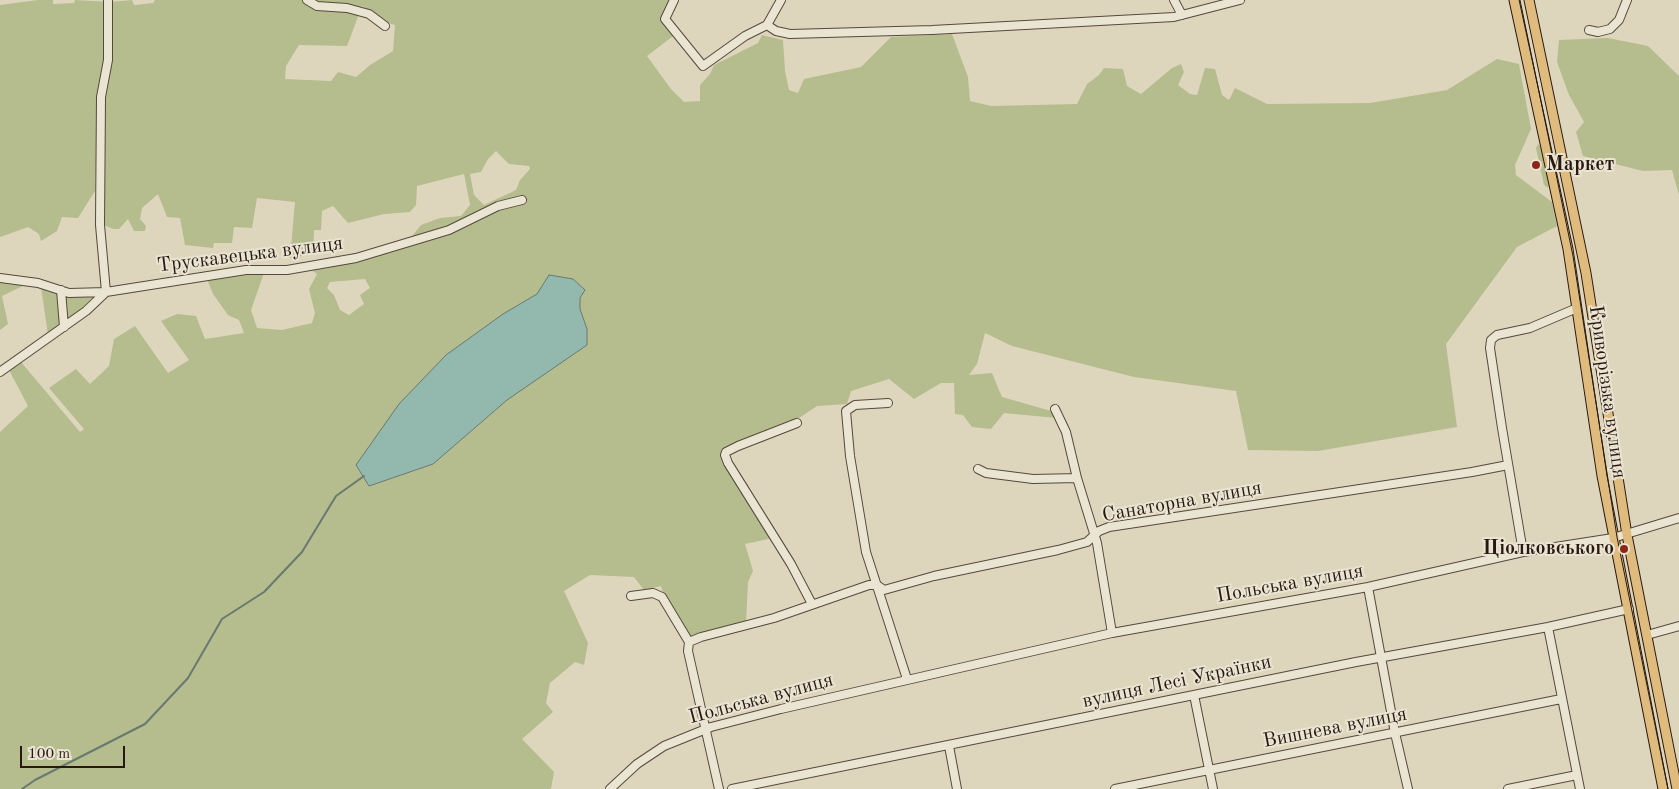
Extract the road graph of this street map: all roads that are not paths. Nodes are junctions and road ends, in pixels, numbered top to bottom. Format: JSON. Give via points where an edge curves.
{"nodes":[{"id":1,"x":108,"y":0,"type":"edge"},
{"id":2,"x":307,"y":0,"type":"edge"},
{"id":3,"x":674,"y":0,"type":"edge"},
{"id":4,"x":781,"y":0,"type":"edge"},
{"id":5,"x":1174,"y":0,"type":"edge"},
{"id":6,"x":1240,"y":0,"type":"edge"},
{"id":7,"x":1514,"y":0,"type":"edge"},
{"id":8,"x":1529,"y":0,"type":"edge"},
{"id":9,"x":1627,"y":0,"type":"edge"},
{"id":10,"x":1182,"y":15,"type":"junction"},
{"id":11,"x":767,"y":25,"type":"junction"},
{"id":12,"x":385,"y":26,"type":"dead end"},
{"id":13,"x":1589,"y":30,"type":"dead end"},
{"id":14,"x":522,"y":200,"type":"dead end"},
{"id":15,"x":0,"y":278,"type":"edge"},
{"id":16,"x":61,"y":290,"type":"junction"},
{"id":17,"x":106,"y":292,"type":"junction"},
{"id":18,"x":1577,"y":308,"type":"junction"},
{"id":19,"x":64,"y":327,"type":"junction"},
{"id":20,"x":0,"y":372,"type":"edge"},
{"id":21,"x":888,"y":403,"type":"dead end"},
{"id":22,"x":1055,"y":409,"type":"dead end"},
{"id":23,"x":797,"y":423,"type":"dead end"},
{"id":24,"x":1508,"y":465,"type":"junction"},
{"id":25,"x":978,"y":469,"type":"dead end"},
{"id":26,"x":1077,"y":478,"type":"junction"},
{"id":27,"x":1679,"y":518,"type":"edge"},
{"id":28,"x":1627,"y":535,"type":"junction"},
{"id":29,"x":1092,"y":536,"type":"junction"},
{"id":30,"x":1613,"y":538,"type":"junction"},
{"id":31,"x":1523,"y":552,"type":"junction"},
{"id":32,"x":877,"y":585,"type":"junction"},
{"id":33,"x":1368,"y":587,"type":"junction"},
{"id":34,"x":630,"y":596,"type":"dead end"},
{"id":35,"x":812,"y":604,"type":"junction"},
{"id":36,"x":1629,"y":609,"type":"junction"},
{"id":37,"x":1679,"y":626,"type":"edge"},
{"id":38,"x":1548,"y":627,"type":"junction"},
{"id":39,"x":1112,"y":633,"type":"junction"},
{"id":40,"x":1647,"y":635,"type":"junction"},
{"id":41,"x":689,"y":642,"type":"junction"},
{"id":42,"x":1382,"y":658,"type":"junction"},
{"id":43,"x":906,"y":679,"type":"junction"},
{"id":44,"x":1194,"y":695,"type":"junction"},
{"id":45,"x":1561,"y":699,"type":"junction"},
{"id":46,"x":705,"y":730,"type":"junction"},
{"id":47,"x":1395,"y":733,"type":"junction"},
{"id":48,"x":950,"y":746,"type":"junction"},
{"id":49,"x":1209,"y":769,"type":"junction"},
{"id":50,"x":1577,"y":775,"type":"junction"},
{"id":51,"x":610,"y":789,"type":"edge"},
{"id":52,"x":719,"y":789,"type":"edge"},
{"id":53,"x":732,"y":789,"type":"edge"},
{"id":54,"x":957,"y":789,"type":"edge"},
{"id":55,"x":1115,"y":789,"type":"edge"},
{"id":56,"x":1213,"y":789,"type":"edge"},
{"id":57,"x":1408,"y":789,"type":"edge"},
{"id":58,"x":1508,"y":789,"type":"edge"},
{"id":59,"x":1580,"y":789,"type":"edge"},
{"id":60,"x":1663,"y":789,"type":"edge"},
{"id":61,"x":1677,"y":789,"type":"edge"}],
"edges":[{"from":1,"to":17,"type":"street","via":[[108,60],[101,98],[100,224]]},
{"from":2,"to":12,"type":"street","via":[[317,6],[347,8],[369,14]]},
{"from":3,"to":11,"type":"street","via":[[665,19],[703,66],[745,36]]},
{"from":4,"to":11,"type":"street"},
{"from":5,"to":10,"type":"street"},
{"from":6,"to":10,"type":"street"},
{"from":7,"to":18,"type":"main road","name":"Криворізька вулиця","via":[[1568,249]]},
{"from":8,"to":28,"type":"main road","name":"Криворізька вулиця","via":[[1586,273]]},
{"from":9,"to":13,"type":"street","via":[[1619,20],[1610,29]]},
{"from":10,"to":11,"type":"street","via":[[844,34],[790,34],[776,32]]},
{"from":14,"to":17,"type":"street","name":"Трускавецька вулиця","via":[[498,206],[449,230],[356,258],[288,270],[246,270]]},
{"from":15,"to":16,"type":"street","name":"Трускавецька вулиця"},
{"from":16,"to":17,"type":"street","name":"Трускавецька вулиця","via":[[79,294]]},
{"from":16,"to":19,"type":"street"},
{"from":17,"to":19,"type":"street"},
{"from":18,"to":24,"type":"street","via":[[1530,328],[1497,335],[1491,340]]},
{"from":18,"to":30,"type":"main road","name":"Криворізька вулиця"},
{"from":19,"to":20,"type":"street"},
{"from":21,"to":32,"type":"street","via":[[855,405],[846,411],[861,528]]},
{"from":22,"to":26,"type":"street","via":[[1066,432]]},
{"from":23,"to":35,"type":"street","via":[[725,454]]},
{"from":24,"to":29,"type":"street","name":"Санаторна вулиця","via":[[1109,527]]},
{"from":24,"to":31,"type":"street"},
{"from":25,"to":26,"type":"street","via":[[986,473],[1033,479]]},
{"from":26,"to":29,"type":"street"},
{"from":27,"to":28,"type":"street","name":"Польська вулиця"},
{"from":28,"to":30,"type":"street","name":"Польська вулиця"},
{"from":28,"to":40,"type":"main road","name":"Криворізька вулиця"},
{"from":29,"to":32,"type":"street","name":"Санаторна вулиця","via":[[1087,542],[1058,550],[884,590]]},
{"from":29,"to":39,"type":"street","via":[[1097,543]]},
{"from":30,"to":31,"type":"street","name":"Польська вулиця"},
{"from":30,"to":36,"type":"main road","name":"Криворізька вулиця"},
{"from":31,"to":33,"type":"street","name":"Польська вулиця"},
{"from":32,"to":35,"type":"street","name":"Санаторна вулиця"},
{"from":32,"to":43,"type":"street"},
{"from":33,"to":39,"type":"street","name":"Польська вулиця"},
{"from":33,"to":42,"type":"street"},
{"from":34,"to":41,"type":"street","via":[[653,593],[662,597]]},
{"from":35,"to":41,"type":"street","name":"Санаторна вулиця"},
{"from":36,"to":38,"type":"street","name":"вулиця Лесі Українки"},
{"from":36,"to":60,"type":"main road","name":"Криворізька вулиця"},
{"from":37,"to":40,"type":"street"},
{"from":38,"to":42,"type":"street","name":"вулиця Лесі Українки"},
{"from":38,"to":45,"type":"street"},
{"from":39,"to":43,"type":"street","name":"Польська вулиця"},
{"from":40,"to":61,"type":"main road","name":"Криворізька вулиця"},
{"from":41,"to":46,"type":"street","via":[[688,651]]},
{"from":42,"to":44,"type":"street","name":"вулиця Лесі Українки"},
{"from":42,"to":47,"type":"street"},
{"from":43,"to":46,"type":"street","name":"Польська вулиця"},
{"from":44,"to":48,"type":"street","name":"вулиця Лесі Українки"},
{"from":44,"to":49,"type":"street"},
{"from":45,"to":47,"type":"street","name":"Вишнева вулиця"},
{"from":45,"to":50,"type":"street"},
{"from":46,"to":51,"type":"street","name":"Польська вулиця","via":[[650,754]]},
{"from":46,"to":52,"type":"street"},
{"from":47,"to":49,"type":"street","name":"Вишнева вулиця"},
{"from":47,"to":57,"type":"street"},
{"from":48,"to":53,"type":"street","name":"вулиця Лесі Українки"},
{"from":48,"to":54,"type":"street"},
{"from":49,"to":55,"type":"street","name":"Вишнева вулиця"},
{"from":49,"to":56,"type":"street"},
{"from":50,"to":58,"type":"street"},
{"from":50,"to":59,"type":"street"}]}
